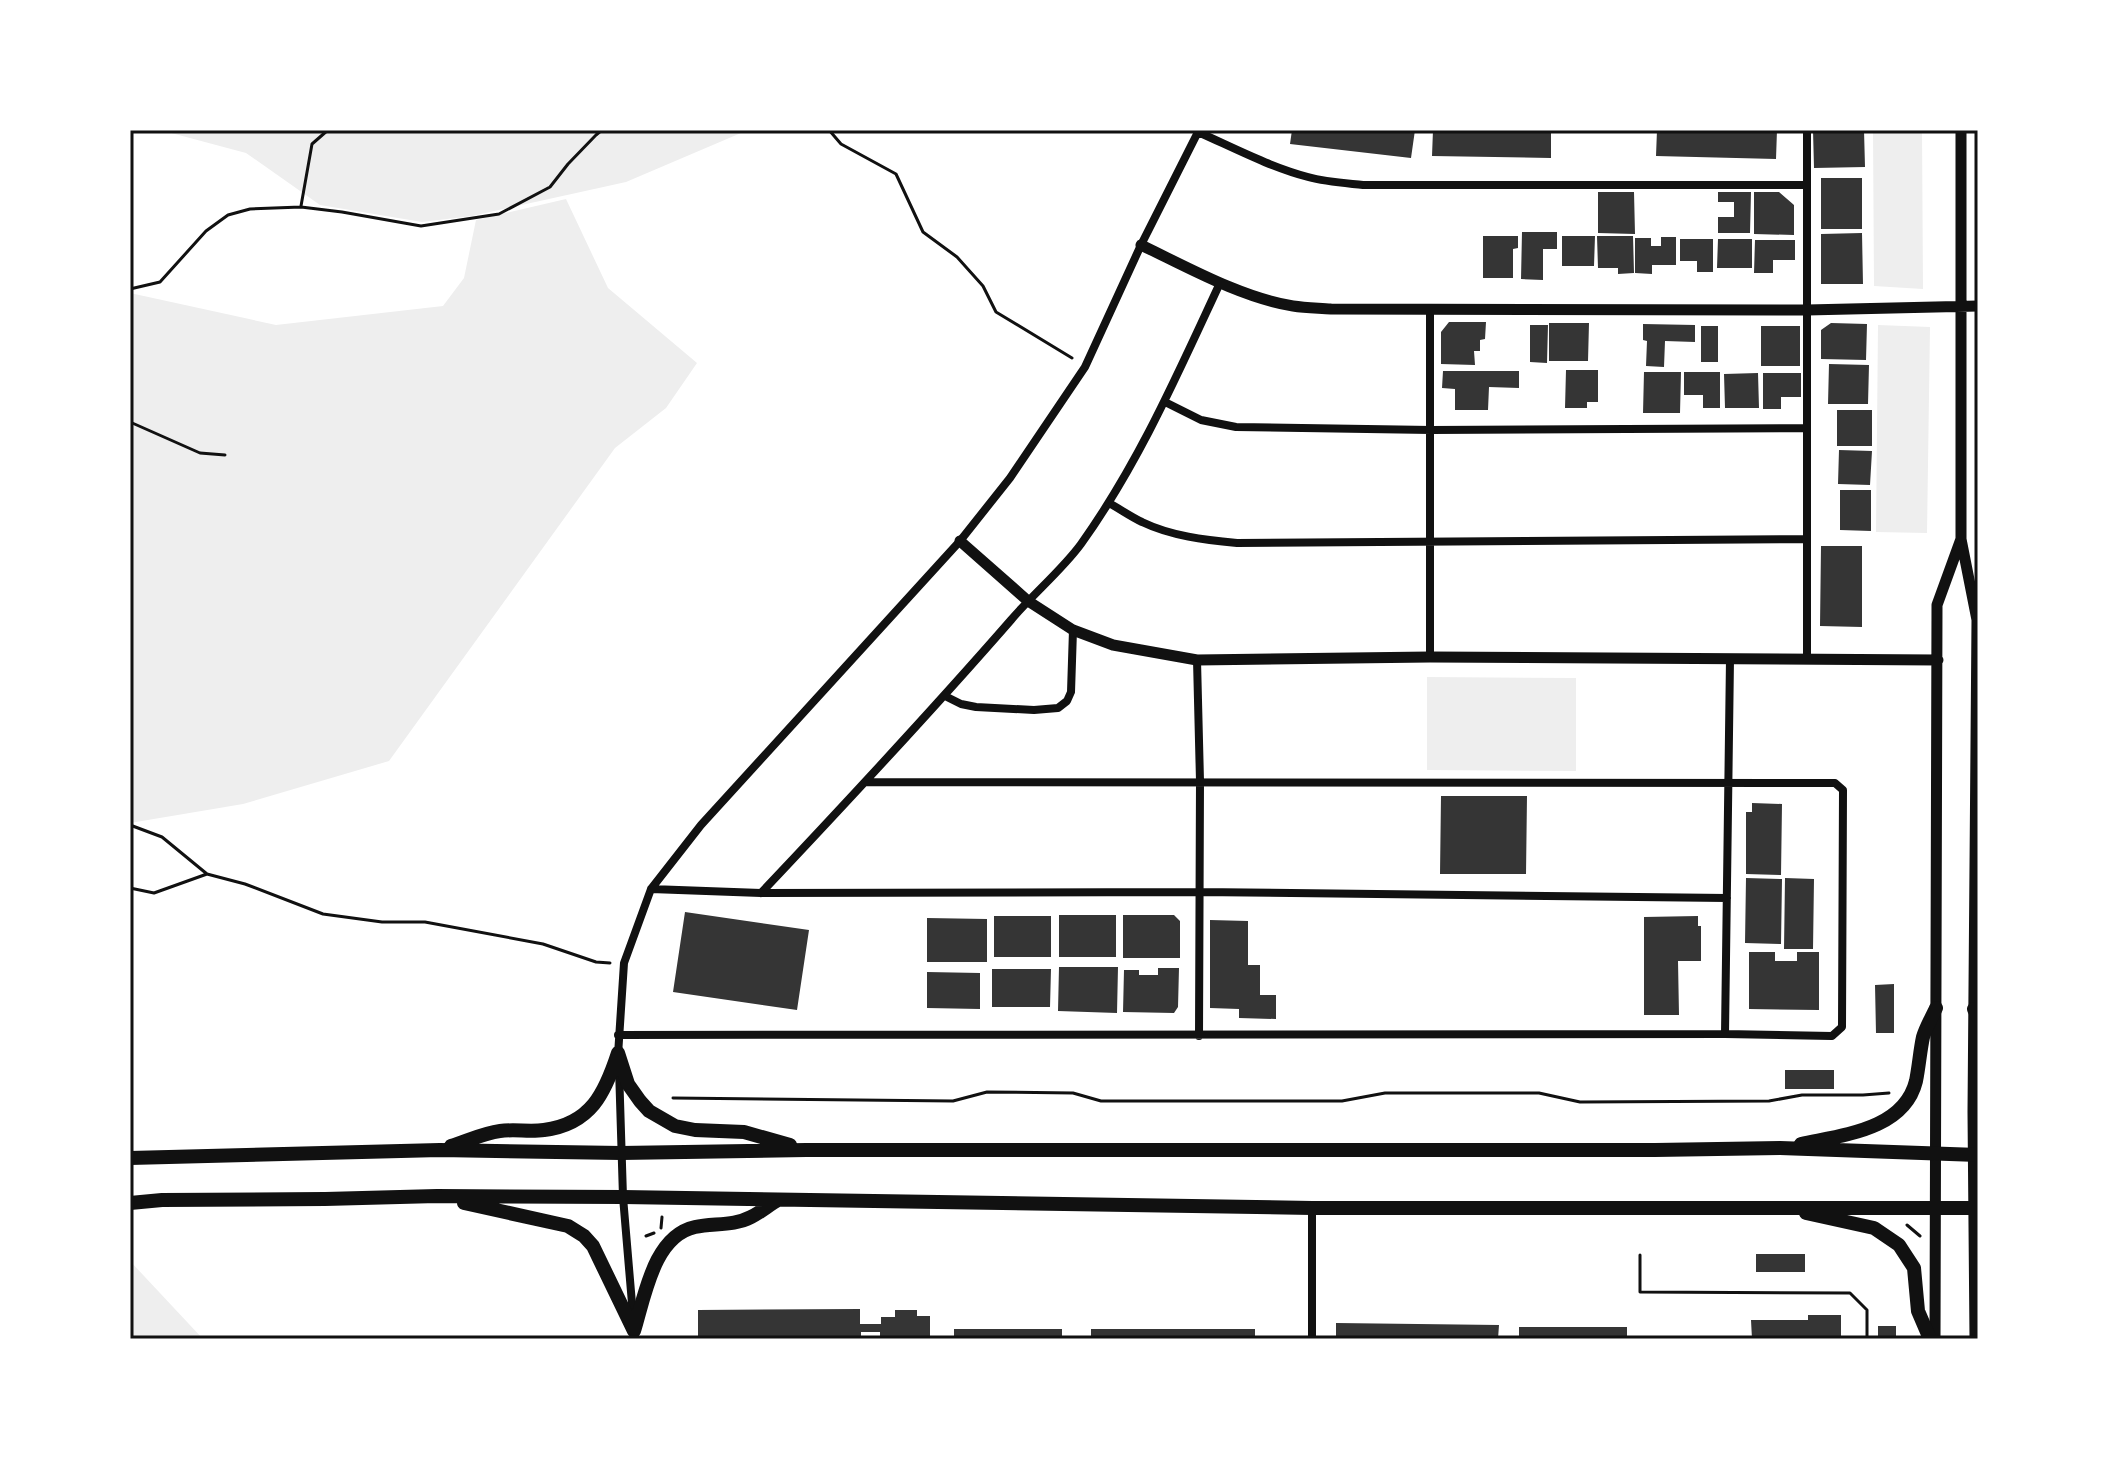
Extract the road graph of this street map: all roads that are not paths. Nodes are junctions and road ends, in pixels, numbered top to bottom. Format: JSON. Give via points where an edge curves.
{"nodes":[{"id":1,"x":1807,"y":130,"type":"edge"},
{"id":2,"x":1961,"y":130,"type":"edge"},
{"id":3,"x":1198,"y":131,"type":"edge"},
{"id":4,"x":1807,"y":185,"type":"junction"},
{"id":5,"x":1141,"y":245,"type":"junction"},
{"id":6,"x":1220,"y":283,"type":"junction"},
{"id":7,"x":1962,"y":306,"type":"junction"},
{"id":8,"x":1978,"y":306,"type":"edge"},
{"id":9,"x":1430,"y":310,"type":"junction"},
{"id":10,"x":1807,"y":310,"type":"junction"},
{"id":11,"x":1165,"y":402,"type":"junction"},
{"id":12,"x":1807,"y":428,"type":"junction"},
{"id":13,"x":1431,"y":430,"type":"junction"},
{"id":14,"x":1109,"y":503,"type":"junction"},
{"id":15,"x":1806,"y":539,"type":"junction"},
{"id":16,"x":1961,"y":539,"type":"junction"},
{"id":17,"x":960,"y":541,"type":"junction"},
{"id":18,"x":1431,"y":542,"type":"junction"},
{"id":19,"x":1028,"y":601,"type":"junction"},
{"id":20,"x":1073,"y":630,"type":"junction"},
{"id":21,"x":1430,"y":657,"type":"junction"},
{"id":22,"x":1730,"y":659,"type":"junction"},
{"id":23,"x":1807,"y":659,"type":"junction"},
{"id":24,"x":1197,"y":660,"type":"junction"},
{"id":25,"x":1938,"y":660,"type":"junction"},
{"id":26,"x":1977,"y":660,"type":"edge"},
{"id":27,"x":945,"y":696,"type":"junction"},
{"id":28,"x":1200,"y":781,"type":"junction"},
{"id":29,"x":866,"y":782,"type":"junction"},
{"id":30,"x":1728,"y":783,"type":"junction"},
{"id":31,"x":651,"y":889,"type":"junction"},
{"id":32,"x":1198,"y":892,"type":"junction"},
{"id":33,"x":761,"y":893,"type":"junction"},
{"id":34,"x":1727,"y":898,"type":"junction"},
{"id":35,"x":1936,"y":1008,"type":"junction"},
{"id":36,"x":1976,"y":1013,"type":"edge"},
{"id":37,"x":1725,"y":1034,"type":"junction"},
{"id":38,"x":618,"y":1035,"type":"junction"},
{"id":39,"x":1199,"y":1036,"type":"junction"},
{"id":40,"x":618,"y":1053,"type":"junction"},
{"id":41,"x":1780,"y":1148,"type":"junction"},
{"id":42,"x":440,"y":1150,"type":"junction"},
{"id":43,"x":806,"y":1150,"type":"junction"},
{"id":44,"x":621,"y":1153,"type":"junction"},
{"id":45,"x":1936,"y":1154,"type":"junction"},
{"id":46,"x":1976,"y":1154,"type":"edge"},
{"id":47,"x":130,"y":1158,"type":"edge"},
{"id":48,"x":437,"y":1196,"type":"junction"},
{"id":49,"x":623,"y":1197,"type":"junction"},
{"id":50,"x":778,"y":1199,"type":"junction"},
{"id":51,"x":130,"y":1203,"type":"edge"},
{"id":52,"x":1786,"y":1207,"type":"junction"},
{"id":53,"x":1312,"y":1208,"type":"junction"},
{"id":54,"x":1936,"y":1208,"type":"junction"},
{"id":55,"x":1976,"y":1208,"type":"edge"},
{"id":56,"x":635,"y":1335,"type":"edge"},
{"id":57,"x":1312,"y":1339,"type":"edge"},
{"id":58,"x":1932,"y":1339,"type":"edge"},
{"id":59,"x":1977,"y":1339,"type":"edge"}],
"edges":[{"from":1,"to":4,"type":"street"},
{"from":2,"to":7,"type":"street"},
{"from":3,"to":4,"type":"street","via":[[1306,177],[1363,185]]},
{"from":3,"to":5,"type":"street"},
{"from":4,"to":10,"type":"street"},
{"from":5,"to":6,"type":"street"},
{"from":5,"to":17,"type":"street","via":[[1085,367]]},
{"from":6,"to":9,"type":"street","via":[[1291,306]]},
{"from":6,"to":11,"type":"street"},
{"from":7,"to":8,"type":"street"},
{"from":7,"to":10,"type":"street"},
{"from":7,"to":16,"type":"street"},
{"from":9,"to":10,"type":"street"},
{"from":9,"to":13,"type":"street"},
{"from":10,"to":12,"type":"street"},
{"from":11,"to":13,"type":"street","via":[[1201,420],[1236,427]]},
{"from":11,"to":14,"type":"street"},
{"from":12,"to":13,"type":"street"},
{"from":12,"to":15,"type":"street"},
{"from":13,"to":18,"type":"street"},
{"from":14,"to":18,"type":"street","via":[[1143,523],[1211,541]]},
{"from":14,"to":19,"type":"street","via":[[1078,548]]},
{"from":15,"to":18,"type":"street"},
{"from":15,"to":23,"type":"street"},
{"from":16,"to":25,"type":"street","via":[[1937,605]]},
{"from":16,"to":26,"type":"street","via":[[1977,620]]},
{"from":17,"to":19,"type":"street"},
{"from":17,"to":31,"type":"street","via":[[701,825]]},
{"from":18,"to":21,"type":"street"},
{"from":19,"to":20,"type":"street"},
{"from":19,"to":27,"type":"street"},
{"from":20,"to":24,"type":"street","via":[[1113,645]]},
{"from":20,"to":27,"type":"street","via":[[1071,692],[1058,708],[976,707]]},
{"from":21,"to":22,"type":"street"},
{"from":21,"to":24,"type":"street"},
{"from":22,"to":23,"type":"street"},
{"from":22,"to":30,"type":"street"},
{"from":23,"to":25,"type":"street"},
{"from":24,"to":28,"type":"street"},
{"from":25,"to":35,"type":"street"},
{"from":26,"to":36,"type":"street"},
{"from":27,"to":29,"type":"street"},
{"from":28,"to":29,"type":"street"},
{"from":28,"to":30,"type":"street"},
{"from":28,"to":32,"type":"street"},
{"from":29,"to":33,"type":"street"},
{"from":30,"to":34,"type":"street"},
{"from":30,"to":37,"type":"street","via":[[1835,783],[1843,790],[1842,1027],[1832,1036]]},
{"from":31,"to":33,"type":"street"},
{"from":31,"to":38,"type":"street","via":[[624,963]]},
{"from":32,"to":33,"type":"street"},
{"from":32,"to":34,"type":"street"},
{"from":32,"to":39,"type":"street"},
{"from":34,"to":37,"type":"street"},
{"from":35,"to":41,"type":"main road","via":[[1924,1034],[1910,1098],[1902,1109],[1855,1132]]},
{"from":35,"to":45,"type":"street"},
{"from":36,"to":46,"type":"street"},
{"from":37,"to":39,"type":"street"},
{"from":38,"to":39,"type":"street"},
{"from":38,"to":40,"type":"street"},
{"from":40,"to":42,"type":"main road","via":[[608,1084],[593,1105],[569,1123],[544,1130],[498,1131]]},
{"from":40,"to":43,"type":"main road","via":[[640,1101],[675,1126],[744,1132]]},
{"from":40,"to":44,"type":"street"},
{"from":41,"to":43,"type":"main road"},
{"from":41,"to":45,"type":"main road"},
{"from":42,"to":44,"type":"main road"},
{"from":42,"to":47,"type":"main road"},
{"from":43,"to":44,"type":"main road"},
{"from":44,"to":49,"type":"street"},
{"from":45,"to":46,"type":"main road"},
{"from":45,"to":54,"type":"street"},
{"from":46,"to":55,"type":"street"},
{"from":48,"to":49,"type":"main road"},
{"from":48,"to":51,"type":"main road"},
{"from":48,"to":56,"type":"main road","via":[[568,1226],[584,1236]]},
{"from":49,"to":50,"type":"main road"},
{"from":49,"to":56,"type":"street"},
{"from":50,"to":53,"type":"main road"},
{"from":50,"to":56,"type":"main road","via":[[750,1218],[695,1227],[665,1244]]},
{"from":52,"to":53,"type":"main road"},
{"from":52,"to":54,"type":"main road"},
{"from":52,"to":58,"type":"main road","via":[[1874,1228],[1899,1245],[1914,1268],[1918,1311]]},
{"from":53,"to":57,"type":"street"},
{"from":54,"to":55,"type":"main road"},
{"from":54,"to":58,"type":"street"},
{"from":55,"to":59,"type":"street"}]}
